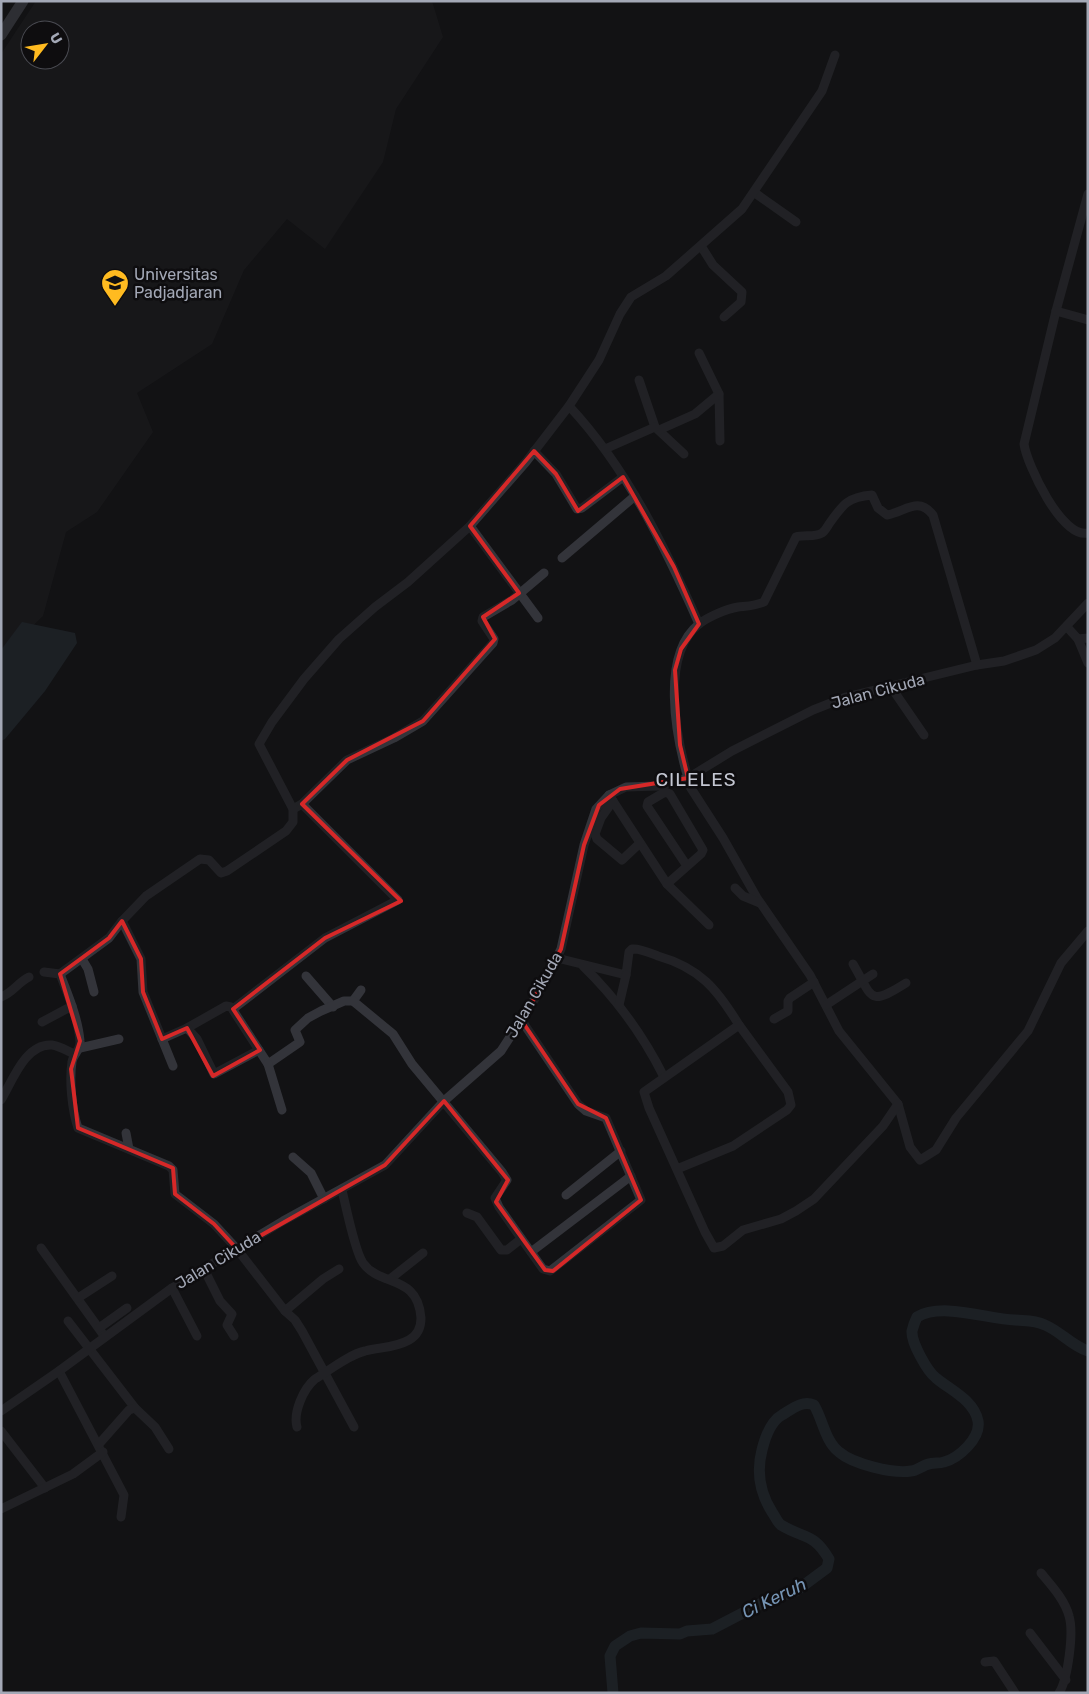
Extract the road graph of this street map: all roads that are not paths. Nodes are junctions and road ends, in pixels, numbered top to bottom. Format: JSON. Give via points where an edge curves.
{"nodes":[{"id":1,"x":23,"y":1,"type":"edge"},
{"id":2,"x":1,"y":35,"type":"edge"},
{"id":3,"x":835,"y":55,"type":"dead end"},
{"id":4,"x":755,"y":193,"type":"junction"},
{"id":5,"x":1088,"y":194,"type":"edge"},
{"id":6,"x":796,"y":222,"type":"dead end"},
{"id":7,"x":701,"y":246,"type":"junction"},
{"id":8,"x":1056,"y":311,"type":"junction"},
{"id":9,"x":724,"y":317,"type":"dead end"},
{"id":10,"x":1088,"y":320,"type":"edge"},
{"id":11,"x":699,"y":353,"type":"dead end"},
{"id":12,"x":639,"y":380,"type":"dead end"},
{"id":13,"x":719,"y":394,"type":"junction"},
{"id":14,"x":569,"y":406,"type":"junction"},
{"id":15,"x":657,"y":428,"type":"junction"},
{"id":16,"x":720,"y":441,"type":"dead end"},
{"id":17,"x":605,"y":449,"type":"junction"},
{"id":18,"x":534,"y":451,"type":"junction"},
{"id":19,"x":684,"y":454,"type":"dead end"},
{"id":20,"x":624,"y":477,"type":"junction"},
{"id":21,"x":635,"y":496,"type":"junction"},
{"id":22,"x":470,"y":526,"type":"junction"},
{"id":23,"x":1088,"y":533,"type":"edge"},
{"id":24,"x":562,"y":558,"type":"dead end"},
{"id":25,"x":544,"y":573,"type":"dead end"},
{"id":26,"x":519,"y":593,"type":"junction"},
{"id":27,"x":1088,"y":603,"type":"edge"},
{"id":28,"x":538,"y":618,"type":"dead end"},
{"id":29,"x":699,"y":624,"type":"junction"},
{"id":30,"x":1067,"y":627,"type":"junction"},
{"id":31,"x":1088,"y":638,"type":"edge"},
{"id":32,"x":1078,"y":639,"type":"junction"},
{"id":33,"x":1088,"y":663,"type":"edge"},
{"id":34,"x":977,"y":664,"type":"junction"},
{"id":35,"x":891,"y":687,"type":"junction"},
{"id":36,"x":924,"y":735,"type":"dead end"},
{"id":37,"x":687,"y":779,"type":"junction"},
{"id":38,"x":611,"y":798,"type":"junction"},
{"id":39,"x":302,"y":804,"type":"junction"},
{"id":40,"x":293,"y":809,"type":"junction"},
{"id":41,"x":640,"y":843,"type":"junction"},
{"id":42,"x":687,"y":866,"type":"junction"},
{"id":43,"x":667,"y":884,"type":"junction"},
{"id":44,"x":735,"y":888,"type":"dead end"},
{"id":45,"x":760,"y":904,"type":"junction"},
{"id":46,"x":122,"y":921,"type":"junction"},
{"id":47,"x":709,"y":924,"type":"dead end"},
{"id":48,"x":1088,"y":931,"type":"edge"},
{"id":49,"x":556,"y":958,"type":"junction"},
{"id":50,"x":82,"y":960,"type":"junction"},
{"id":51,"x":853,"y":964,"type":"dead end"},
{"id":52,"x":583,"y":966,"type":"junction"},
{"id":53,"x":44,"y":972,"type":"dead end"},
{"id":54,"x":60,"y":974,"type":"junction"},
{"id":55,"x":873,"y":974,"type":"dead end"},
{"id":56,"x":626,"y":975,"type":"junction"},
{"id":57,"x":306,"y":976,"type":"dead end"},
{"id":58,"x":29,"y":978,"type":"dead end"},
{"id":59,"x":814,"y":982,"type":"junction"},
{"id":60,"x":862,"y":982,"type":"junction"},
{"id":61,"x":906,"y":983,"type":"dead end"},
{"id":62,"x":361,"y":990,"type":"dead end"},
{"id":63,"x":94,"y":992,"type":"dead end"},
{"id":64,"x":1,"y":997,"type":"edge"},
{"id":65,"x":353,"y":1001,"type":"junction"},
{"id":66,"x":619,"y":1005,"type":"junction"},
{"id":67,"x":826,"y":1005,"type":"junction"},
{"id":68,"x":72,"y":1006,"type":"junction"},
{"id":69,"x":333,"y":1007,"type":"junction"},
{"id":70,"x":233,"y":1010,"type":"junction"},
{"id":71,"x":774,"y":1019,"type":"dead end"},
{"id":72,"x":522,"y":1021,"type":"junction"},
{"id":73,"x":42,"y":1022,"type":"dead end"},
{"id":74,"x":739,"y":1025,"type":"junction"},
{"id":75,"x":187,"y":1028,"type":"junction"},
{"id":76,"x":119,"y":1039,"type":"dead end"},
{"id":77,"x":162,"y":1039,"type":"junction"},
{"id":78,"x":260,"y":1050,"type":"junction"},
{"id":79,"x":77,"y":1051,"type":"junction"},
{"id":80,"x":268,"y":1064,"type":"junction"},
{"id":81,"x":173,"y":1066,"type":"dead end"},
{"id":82,"x":664,"y":1077,"type":"junction"},
{"id":83,"x":1,"y":1100,"type":"edge"},
{"id":84,"x":444,"y":1101,"type":"junction"},
{"id":85,"x":898,"y":1104,"type":"junction"},
{"id":86,"x":282,"y":1110,"type":"dead end"},
{"id":87,"x":126,"y":1133,"type":"dead end"},
{"id":88,"x":129,"y":1149,"type":"junction"},
{"id":89,"x":621,"y":1151,"type":"junction"},
{"id":90,"x":293,"y":1157,"type":"dead end"},
{"id":91,"x":677,"y":1168,"type":"junction"},
{"id":92,"x":631,"y":1176,"type":"junction"},
{"id":93,"x":342,"y":1190,"type":"junction"},
{"id":94,"x":566,"y":1195,"type":"dead end"},
{"id":95,"x":324,"y":1199,"type":"junction"},
{"id":96,"x":467,"y":1213,"type":"dead end"},
{"id":97,"x":521,"y":1238,"type":"junction"},
{"id":98,"x":41,"y":1248,"type":"dead end"},
{"id":99,"x":237,"y":1249,"type":"junction"},
{"id":100,"x":531,"y":1252,"type":"junction"},
{"id":101,"x":423,"y":1253,"type":"dead end"},
{"id":102,"x":204,"y":1269,"type":"junction"},
{"id":103,"x":339,"y":1270,"type":"dead end"},
{"id":104,"x":112,"y":1276,"type":"dead end"},
{"id":105,"x":390,"y":1280,"type":"junction"},
{"id":106,"x":172,"y":1288,"type":"junction"},
{"id":107,"x":78,"y":1298,"type":"junction"},
{"id":108,"x":127,"y":1308,"type":"dead end"},
{"id":109,"x":285,"y":1311,"type":"junction"},
{"id":110,"x":68,"y":1321,"type":"dead end"},
{"id":111,"x":99,"y":1328,"type":"junction"},
{"id":112,"x":197,"y":1336,"type":"dead end"},
{"id":113,"x":234,"y":1336,"type":"dead end"},
{"id":114,"x":105,"y":1337,"type":"junction"},
{"id":115,"x":89,"y":1349,"type":"junction"},
{"id":116,"x":59,"y":1371,"type":"junction"},
{"id":117,"x":326,"y":1372,"type":"junction"},
{"id":118,"x":135,"y":1408,"type":"junction"},
{"id":119,"x":1,"y":1410,"type":"edge"},
{"id":120,"x":297,"y":1427,"type":"dead end"},
{"id":121,"x":354,"y":1427,"type":"dead end"},
{"id":122,"x":1,"y":1431,"type":"edge"},
{"id":123,"x":101,"y":1448,"type":"junction"},
{"id":124,"x":169,"y":1449,"type":"dead end"},
{"id":125,"x":45,"y":1488,"type":"junction"},
{"id":126,"x":1,"y":1509,"type":"edge"},
{"id":127,"x":121,"y":1516,"type":"dead end"},
{"id":128,"x":1041,"y":1573,"type":"dead end"},
{"id":129,"x":1030,"y":1633,"type":"dead end"},
{"id":130,"x":985,"y":1662,"type":"dead end"},
{"id":131,"x":1066,"y":1680,"type":"junction"},
{"id":132,"x":1015,"y":1693,"type":"edge"},
{"id":133,"x":1059,"y":1693,"type":"edge"}],
"edges":[{"from":1,"to":2,"type":"main road"},
{"from":3,"to":4,"type":"street","via":[[822,91]]},
{"from":4,"to":6,"type":"street"},
{"from":4,"to":7,"type":"street"},
{"from":5,"to":8,"type":"street"},
{"from":7,"to":9,"type":"street","via":[[713,265],[742,292],[741,302]]},
{"from":7,"to":14,"type":"street","via":[[666,276],[626,303],[599,360]]},
{"from":8,"to":10,"type":"street"},
{"from":8,"to":23,"type":"street","via":[[1024,444],[1026,454],[1062,520],[1074,531]]},
{"from":11,"to":13,"type":"street"},
{"from":12,"to":15,"type":"street"},
{"from":13,"to":15,"type":"street","via":[[695,414]]},
{"from":13,"to":16,"type":"street"},
{"from":14,"to":17,"type":"street"},
{"from":14,"to":18,"type":"street"},
{"from":15,"to":17,"type":"street"},
{"from":15,"to":19,"type":"street"},
{"from":17,"to":20,"type":"street"},
{"from":18,"to":20,"type":"street","via":[[556,474],[577,509]]},
{"from":18,"to":22,"type":"street"},
{"from":20,"to":21,"type":"street"},
{"from":21,"to":24,"type":"street"},
{"from":21,"to":29,"type":"street","via":[[674,567]]},
{"from":22,"to":26,"type":"street"},
{"from":22,"to":40,"type":"street","via":[[339,639],[272,722],[259,744]]},
{"from":25,"to":26,"type":"street"},
{"from":26,"to":28,"type":"street"},
{"from":26,"to":39,"type":"street","via":[[483,617],[482,621],[494,638],[493,643],[423,721],[347,760]]},
{"from":27,"to":30,"type":"street","name":"Jalan Cikuda"},
{"from":29,"to":34,"type":"street","via":[[731,609],[764,602],[796,537],[821,534],[843,504],[860,496],[872,495],[878,508],[887,515],[911,505],[924,508],[933,515]]},
{"from":29,"to":37,"type":"street","via":[[681,648],[675,670],[674,696]]},
{"from":30,"to":32,"type":"street"},
{"from":30,"to":34,"type":"street","name":"Jalan Cikuda","via":[[1036,650],[1004,661]]},
{"from":31,"to":32,"type":"street"},
{"from":32,"to":33,"type":"street"},
{"from":34,"to":35,"type":"street","name":"Jalan Cikuda"},
{"from":35,"to":36,"type":"street"},
{"from":35,"to":37,"type":"street","name":"Jalan Cikuda","via":[[846,697],[813,710],[732,751]]},
{"from":37,"to":38,"type":"street","name":"Jalan Cikuda","via":[[658,786],[626,787]]},
{"from":37,"to":45,"type":"street"},
{"from":38,"to":41,"type":"street"},
{"from":38,"to":41,"type":"street","via":[[596,828],[597,839],[622,860]]},
{"from":38,"to":49,"type":"street","name":"Jalan Cikuda","via":[[596,810],[584,845],[563,944]]},
{"from":39,"to":40,"type":"street"},
{"from":39,"to":70,"type":"street","via":[[398,900],[326,938]]},
{"from":40,"to":46,"type":"street","via":[[293,822],[286,831],[235,867],[221,872],[209,860],[200,859],[146,896]]},
{"from":41,"to":43,"type":"street"},
{"from":42,"to":42,"type":"street","via":[[647,806],[648,802],[665,792],[670,794],[703,850]]},
{"from":42,"to":43,"type":"street"},
{"from":43,"to":47,"type":"street"},
{"from":44,"to":45,"type":"street"},
{"from":45,"to":59,"type":"street"},
{"from":46,"to":50,"type":"street","via":[[109,938]]},
{"from":46,"to":77,"type":"street","via":[[141,959],[143,992]]},
{"from":48,"to":85,"type":"street","via":[[1061,963],[1028,1031],[956,1118],[936,1150],[925,1158],[916,1157],[910,1147]]},
{"from":49,"to":52,"type":"street"},
{"from":49,"to":72,"type":"street","name":"Jalan Cikuda"},
{"from":50,"to":54,"type":"street"},
{"from":50,"to":63,"type":"street"},
{"from":51,"to":60,"type":"street"},
{"from":52,"to":56,"type":"street"},
{"from":52,"to":66,"type":"street"},
{"from":53,"to":54,"type":"street"},
{"from":54,"to":68,"type":"street"},
{"from":55,"to":60,"type":"street"},
{"from":56,"to":66,"type":"street"},
{"from":56,"to":74,"type":"street","via":[[632,949],[677,961],[709,983]]},
{"from":57,"to":69,"type":"street"},
{"from":58,"to":64,"type":"street","via":[[20,981],[14,991]]},
{"from":59,"to":67,"type":"street"},
{"from":59,"to":71,"type":"street","via":[[790,998],[788,1011]]},
{"from":60,"to":61,"type":"street","via":[[868,993],[880,998]]},
{"from":60,"to":67,"type":"street"},
{"from":62,"to":65,"type":"street"},
{"from":65,"to":69,"type":"street","via":[[344,1001]]},
{"from":65,"to":84,"type":"street","via":[[390,1030],[412,1064]]},
{"from":66,"to":82,"type":"street","via":[[648,1044]]},
{"from":67,"to":85,"type":"street","via":[[841,1035]]},
{"from":68,"to":73,"type":"street"},
{"from":68,"to":79,"type":"street"},
{"from":69,"to":80,"type":"street","via":[[301,1023],[295,1030],[300,1042]]},
{"from":70,"to":75,"type":"street","via":[[226,1006]]},
{"from":70,"to":78,"type":"street"},
{"from":72,"to":84,"type":"street","name":"Jalan Cikuda","via":[[501,1051]]},
{"from":72,"to":89,"type":"street","via":[[578,1104],[586,1111],[606,1118]]},
{"from":74,"to":82,"type":"street"},
{"from":74,"to":91,"type":"street","via":[[788,1092],[791,1105],[733,1146]]},
{"from":75,"to":77,"type":"street"},
{"from":75,"to":78,"type":"street","via":[[214,1074]]},
{"from":76,"to":79,"type":"street"},
{"from":77,"to":81,"type":"street"},
{"from":78,"to":80,"type":"street"},
{"from":79,"to":83,"type":"street","via":[[55,1045],[35,1050],[19,1067]]},
{"from":79,"to":88,"type":"street","via":[[71,1080],[78,1128]]},
{"from":80,"to":86,"type":"street"},
{"from":82,"to":91,"type":"street","via":[[644,1096]]},
{"from":84,"to":93,"type":"street","name":"Jalan Cikuda","via":[[390,1162]]},
{"from":84,"to":97,"type":"street","via":[[506,1178],[506,1184],[495,1198]]},
{"from":85,"to":91,"type":"street","via":[[883,1126],[814,1199],[781,1219],[743,1230],[718,1248],[711,1244]]},
{"from":87,"to":88,"type":"street"},
{"from":88,"to":99,"type":"street","via":[[169,1166],[173,1170],[175,1194],[214,1224]]},
{"from":89,"to":92,"type":"street"},
{"from":89,"to":94,"type":"street"},
{"from":90,"to":95,"type":"street","via":[[311,1174]]},
{"from":92,"to":100,"type":"street"},
{"from":92,"to":100,"type":"street","via":[[640,1196],[638,1204],[553,1271],[543,1269]]},
{"from":93,"to":95,"type":"street","name":"Jalan Cikuda"},
{"from":93,"to":105,"type":"street","via":[[363,1263]]},
{"from":95,"to":99,"type":"street","name":"Jalan Cikuda"},
{"from":96,"to":97,"type":"street","via":[[477,1217],[501,1250],[507,1250]]},
{"from":97,"to":100,"type":"street"},
{"from":98,"to":107,"type":"street"},
{"from":99,"to":102,"type":"street","name":"Jalan Cikuda"},
{"from":99,"to":109,"type":"street"},
{"from":101,"to":105,"type":"street"},
{"from":102,"to":106,"type":"street","name":"Jalan Cikuda"},
{"from":102,"to":113,"type":"street","via":[[220,1301],[232,1314],[228,1325]]},
{"from":103,"to":109,"type":"street","via":[[323,1279]]},
{"from":104,"to":107,"type":"street"},
{"from":105,"to":117,"type":"street","via":[[408,1288],[419,1307],[420,1328],[415,1335],[393,1347],[364,1351]]},
{"from":106,"to":112,"type":"street"},
{"from":106,"to":114,"type":"street","name":"Jalan Cikuda"},
{"from":107,"to":111,"type":"street"},
{"from":108,"to":111,"type":"street"},
{"from":109,"to":117,"type":"street","via":[[296,1320]]},
{"from":110,"to":115,"type":"street"},
{"from":111,"to":114,"type":"street"},
{"from":114,"to":115,"type":"street","name":"Jalan Cikuda"},
{"from":115,"to":116,"type":"street","name":"Jalan Cikuda"},
{"from":115,"to":118,"type":"street"},
{"from":116,"to":119,"type":"street","name":"Jalan Cikuda"},
{"from":116,"to":123,"type":"street"},
{"from":117,"to":120,"type":"street","via":[[309,1386],[295,1415]]},
{"from":117,"to":121,"type":"street"},
{"from":118,"to":123,"type":"street","via":[[130,1410]]},
{"from":118,"to":124,"type":"street"},
{"from":122,"to":125,"type":"street"},
{"from":123,"to":125,"type":"street","via":[[73,1474]]},
{"from":123,"to":127,"type":"street","via":[[106,1464],[124,1495]]},
{"from":125,"to":126,"type":"street"},
{"from":128,"to":131,"type":"street","via":[[1070,1617]]},
{"from":129,"to":131,"type":"street"},
{"from":130,"to":132,"type":"street","via":[[994,1661]]},
{"from":131,"to":133,"type":"street"}]}
